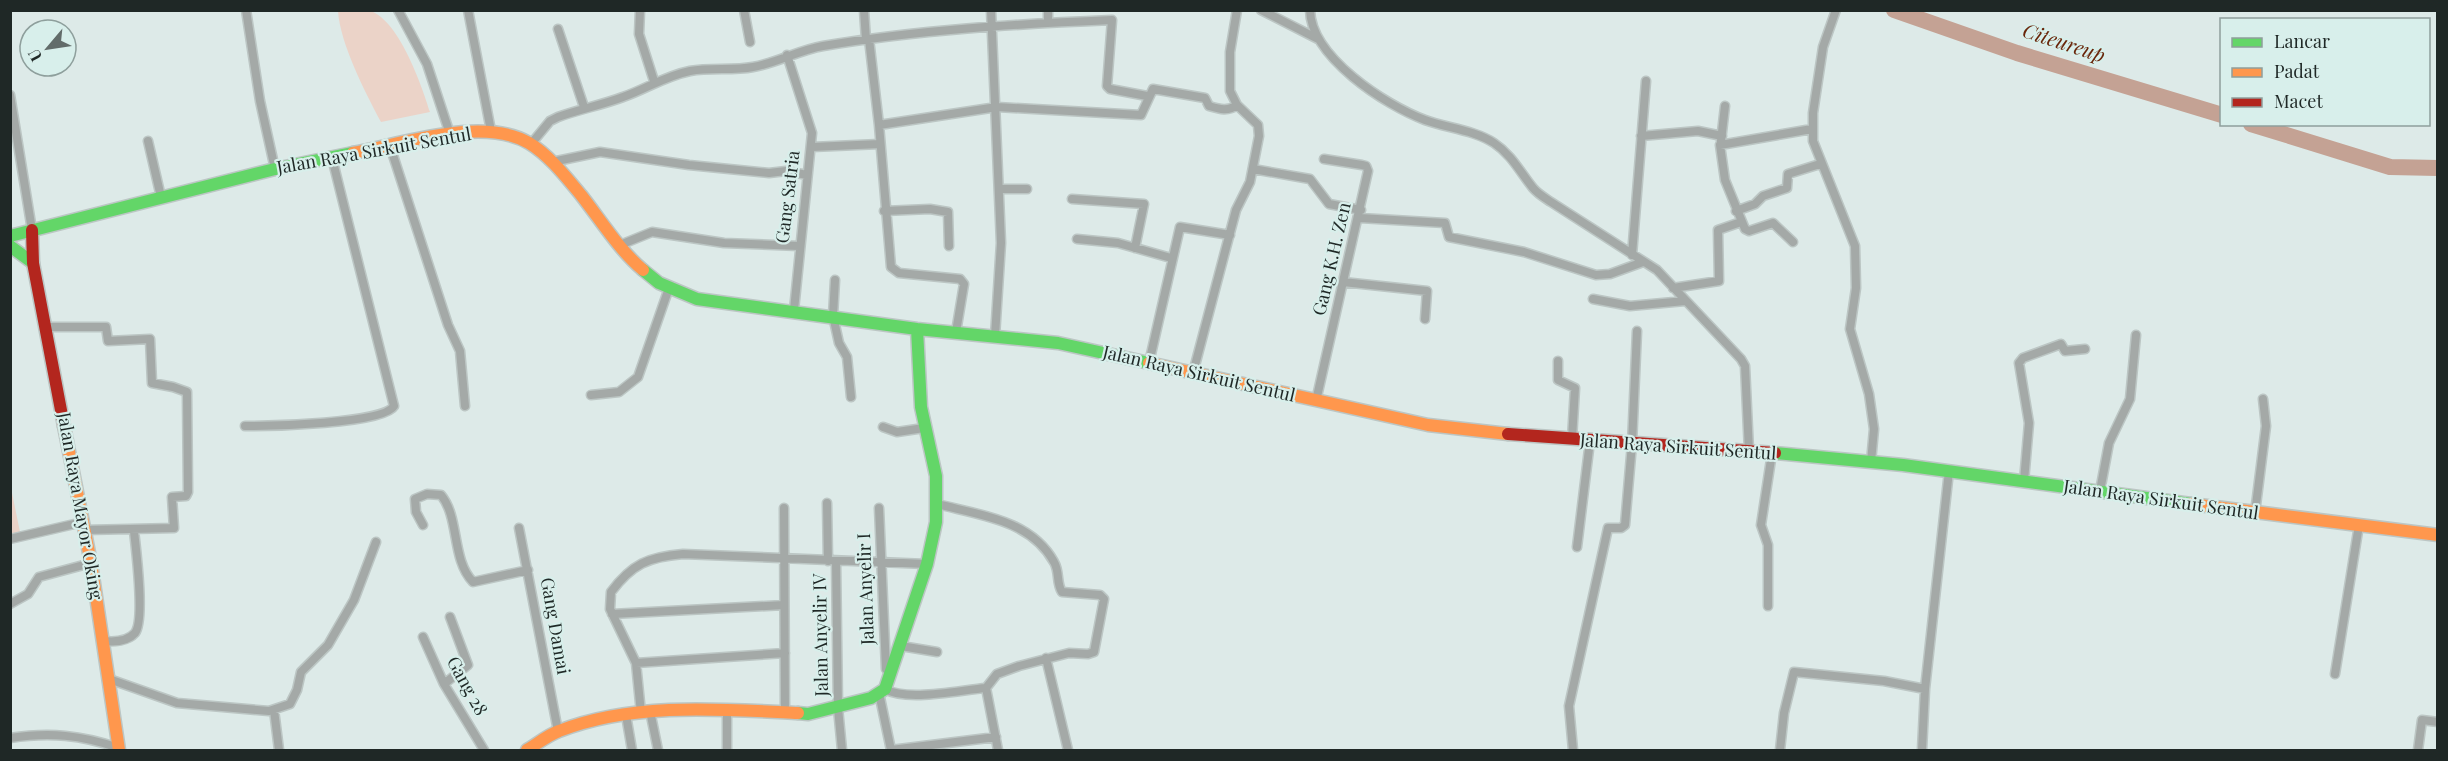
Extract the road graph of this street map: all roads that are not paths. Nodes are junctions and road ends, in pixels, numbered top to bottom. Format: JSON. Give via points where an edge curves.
{"nodes":[{"id":1,"x":246,"y":10,"type":"edge"},
{"id":2,"x":398,"y":10,"type":"edge"},
{"id":3,"x":468,"y":10,"type":"edge"},
{"id":4,"x":640,"y":10,"type":"edge"},
{"id":5,"x":744,"y":10,"type":"edge"},
{"id":6,"x":864,"y":10,"type":"edge"},
{"id":7,"x":991,"y":10,"type":"edge"},
{"id":8,"x":1048,"y":10,"type":"edge"},
{"id":9,"x":1237,"y":10,"type":"edge"},
{"id":10,"x":1261,"y":10,"type":"edge"},
{"id":11,"x":1310,"y":10,"type":"edge"},
{"id":12,"x":1836,"y":10,"type":"edge"},
{"id":13,"x":1048,"y":23,"type":"junction"},
{"id":14,"x":992,"y":28,"type":"junction"},
{"id":15,"x":558,"y":29,"type":"dead end"},
{"id":16,"x":1318,"y":39,"type":"junction"},
{"id":17,"x":867,"y":40,"type":"junction"},
{"id":18,"x":750,"y":42,"type":"dead end"},
{"id":19,"x":787,"y":55,"type":"junction"},
{"id":20,"x":654,"y":81,"type":"junction"},
{"id":21,"x":1646,"y":81,"type":"dead end"},
{"id":22,"x":10,"y":95,"type":"edge"},
{"id":23,"x":1148,"y":96,"type":"junction"},
{"id":24,"x":1237,"y":105,"type":"junction"},
{"id":25,"x":1725,"y":106,"type":"dead end"},
{"id":26,"x":584,"y":107,"type":"junction"},
{"id":27,"x":997,"y":107,"type":"junction"},
{"id":28,"x":879,"y":124,"type":"junction"},
{"id":29,"x":1812,"y":129,"type":"junction"},
{"id":30,"x":491,"y":131,"type":"junction"},
{"id":31,"x":450,"y":134,"type":"junction"},
{"id":32,"x":1641,"y":136,"type":"junction"},
{"id":33,"x":1722,"y":136,"type":"junction"},
{"id":34,"x":148,"y":141,"type":"dead end"},
{"id":35,"x":531,"y":144,"type":"junction"},
{"id":36,"x":880,"y":144,"type":"junction"},
{"id":37,"x":1720,"y":145,"type":"junction"},
{"id":38,"x":390,"y":146,"type":"junction"},
{"id":39,"x":812,"y":147,"type":"junction"},
{"id":40,"x":332,"y":158,"type":"junction"},
{"id":41,"x":1324,"y":159,"type":"dead end"},
{"id":42,"x":552,"y":162,"type":"junction"},
{"id":43,"x":1820,"y":164,"type":"junction"},
{"id":44,"x":275,"y":169,"type":"junction"},
{"id":45,"x":1253,"y":169,"type":"junction"},
{"id":46,"x":807,"y":175,"type":"junction"},
{"id":47,"x":1000,"y":189,"type":"junction"},
{"id":48,"x":1027,"y":189,"type":"dead end"},
{"id":49,"x":161,"y":197,"type":"junction"},
{"id":50,"x":1072,"y":199,"type":"dead end"},
{"id":51,"x":884,"y":211,"type":"junction"},
{"id":52,"x":1736,"y":211,"type":"junction"},
{"id":53,"x":1361,"y":214,"type":"junction"},
{"id":54,"x":1741,"y":222,"type":"junction"},
{"id":55,"x":32,"y":230,"type":"junction"},
{"id":56,"x":1230,"y":235,"type":"junction"},
{"id":57,"x":10,"y":236,"type":"edge"},
{"id":58,"x":1077,"y":239,"type":"dead end"},
{"id":59,"x":1792,"y":242,"type":"dead end"},
{"id":60,"x":620,"y":245,"type":"junction"},
{"id":61,"x":10,"y":246,"type":"edge"},
{"id":62,"x":799,"y":246,"type":"junction"},
{"id":63,"x":949,"y":246,"type":"dead end"},
{"id":64,"x":1135,"y":248,"type":"junction"},
{"id":65,"x":1632,"y":255,"type":"junction"},
{"id":66,"x":1171,"y":258,"type":"junction"},
{"id":67,"x":1643,"y":262,"type":"junction"},
{"id":68,"x":33,"y":263,"type":"junction"},
{"id":69,"x":835,"y":280,"type":"dead end"},
{"id":70,"x":1343,"y":282,"type":"junction"},
{"id":71,"x":669,"y":288,"type":"junction"},
{"id":72,"x":1673,"y":288,"type":"junction"},
{"id":73,"x":1593,"y":299,"type":"dead end"},
{"id":74,"x":1685,"y":301,"type":"junction"},
{"id":75,"x":794,"y":310,"type":"junction"},
{"id":76,"x":834,"y":316,"type":"junction"},
{"id":77,"x":1425,"y":319,"type":"dead end"},
{"id":78,"x":47,"y":327,"type":"junction"},
{"id":79,"x":917,"y":329,"type":"junction"},
{"id":80,"x":1638,"y":331,"type":"dead end"},
{"id":81,"x":956,"y":332,"type":"junction"},
{"id":82,"x":2136,"y":334,"type":"dead end"},
{"id":83,"x":995,"y":336,"type":"junction"},
{"id":84,"x":2085,"y":349,"type":"dead end"},
{"id":85,"x":1558,"y":361,"type":"dead end"},
{"id":86,"x":1149,"y":363,"type":"junction"},
{"id":87,"x":1193,"y":373,"type":"junction"},
{"id":88,"x":591,"y":396,"type":"dead end"},
{"id":89,"x":851,"y":397,"type":"dead end"},
{"id":90,"x":2263,"y":399,"type":"dead end"},
{"id":91,"x":1317,"y":401,"type":"junction"},
{"id":92,"x":465,"y":406,"type":"dead end"},
{"id":93,"x":245,"y":426,"type":"dead end"},
{"id":94,"x":883,"y":427,"type":"dead end"},
{"id":95,"x":924,"y":428,"type":"junction"},
{"id":96,"x":1572,"y":440,"type":"junction"},
{"id":97,"x":1590,"y":441,"type":"junction"},
{"id":98,"x":1632,"y":444,"type":"junction"},
{"id":99,"x":1749,"y":451,"type":"junction"},
{"id":100,"x":1772,"y":453,"type":"junction"},
{"id":101,"x":1871,"y":462,"type":"junction"},
{"id":102,"x":1949,"y":471,"type":"junction"},
{"id":103,"x":2024,"y":481,"type":"junction"},
{"id":104,"x":2100,"y":490,"type":"junction"},
{"id":105,"x":827,"y":503,"type":"dead end"},
{"id":106,"x":937,"y":504,"type":"junction"},
{"id":107,"x":784,"y":508,"type":"dead end"},
{"id":108,"x":879,"y":508,"type":"dead end"},
{"id":109,"x":2255,"y":513,"type":"junction"},
{"id":110,"x":423,"y":525,"type":"dead end"},
{"id":111,"x":2359,"y":525,"type":"junction"},
{"id":112,"x":84,"y":526,"type":"junction"},
{"id":113,"x":519,"y":528,"type":"dead end"},
{"id":114,"x":135,"y":531,"type":"junction"},
{"id":115,"x":2438,"y":535,"type":"edge"},
{"id":116,"x":10,"y":539,"type":"edge"},
{"id":117,"x":376,"y":542,"type":"dead end"},
{"id":118,"x":1577,"y":547,"type":"dead end"},
{"id":119,"x":783,"y":559,"type":"junction"},
{"id":120,"x":832,"y":561,"type":"junction"},
{"id":121,"x":881,"y":562,"type":"junction"},
{"id":122,"x":91,"y":563,"type":"junction"},
{"id":123,"x":927,"y":564,"type":"junction"},
{"id":124,"x":528,"y":570,"type":"junction"},
{"id":125,"x":10,"y":604,"type":"edge"},
{"id":126,"x":784,"y":605,"type":"junction"},
{"id":127,"x":1768,"y":606,"type":"dead end"},
{"id":128,"x":612,"y":614,"type":"junction"},
{"id":129,"x":450,"y":617,"type":"dead end"},
{"id":130,"x":423,"y":637,"type":"dead end"},
{"id":131,"x":104,"y":641,"type":"junction"},
{"id":132,"x":901,"y":646,"type":"junction"},
{"id":133,"x":937,"y":652,"type":"dead end"},
{"id":134,"x":784,"y":653,"type":"junction"},
{"id":135,"x":1046,"y":658,"type":"junction"},
{"id":136,"x":636,"y":663,"type":"junction"},
{"id":137,"x":886,"y":669,"type":"dead end"},
{"id":138,"x":2335,"y":674,"type":"dead end"},
{"id":139,"x":109,"y":679,"type":"junction"},
{"id":140,"x":444,"y":684,"type":"junction"},
{"id":141,"x":986,"y":688,"type":"junction"},
{"id":142,"x":1925,"y":689,"type":"junction"},
{"id":143,"x":882,"y":691,"type":"junction"},
{"id":144,"x":838,"y":708,"type":"junction"},
{"id":145,"x":727,"y":709,"type":"junction"},
{"id":146,"x":274,"y":710,"type":"junction"},
{"id":147,"x":645,"y":712,"type":"junction"},
{"id":148,"x":785,"y":713,"type":"junction"},
{"id":149,"x":626,"y":715,"type":"junction"},
{"id":150,"x":2438,"y":722,"type":"edge"},
{"id":151,"x":558,"y":731,"type":"junction"},
{"id":152,"x":996,"y":737,"type":"junction"},
{"id":153,"x":10,"y":738,"type":"edge"},
{"id":154,"x":542,"y":746,"type":"edge"},
{"id":155,"x":119,"y":749,"type":"edge"},
{"id":156,"x":279,"y":750,"type":"edge"},
{"id":157,"x":484,"y":750,"type":"edge"},
{"id":158,"x":527,"y":750,"type":"edge"},
{"id":159,"x":632,"y":750,"type":"edge"},
{"id":160,"x":658,"y":750,"type":"edge"},
{"id":161,"x":727,"y":750,"type":"edge"},
{"id":162,"x":842,"y":750,"type":"edge"},
{"id":163,"x":891,"y":750,"type":"edge"},
{"id":164,"x":998,"y":750,"type":"edge"},
{"id":165,"x":1068,"y":750,"type":"edge"},
{"id":166,"x":1572,"y":750,"type":"edge"},
{"id":167,"x":1780,"y":750,"type":"edge"},
{"id":168,"x":1922,"y":750,"type":"edge"},
{"id":169,"x":2418,"y":750,"type":"edge"}],
"edges":[{"from":1,"to":44,"type":"street"},
{"from":2,"to":31,"type":"street","via":[[427,64]]},
{"from":3,"to":30,"type":"street"},
{"from":4,"to":20,"type":"street","via":[[639,34]]},
{"from":5,"to":18,"type":"street"},
{"from":6,"to":17,"type":"street"},
{"from":7,"to":14,"type":"street"},
{"from":8,"to":13,"type":"street"},
{"from":9,"to":24,"type":"street","via":[[1229,82]]},
{"from":10,"to":16,"type":"street"},
{"from":11,"to":16,"type":"street"},
{"from":12,"to":29,"type":"street","via":[[1823,47]]},
{"from":13,"to":14,"type":"street"},
{"from":13,"to":23,"type":"street","via":[[1112,20],[1107,86]]},
{"from":14,"to":17,"type":"street"},
{"from":14,"to":27,"type":"street"},
{"from":15,"to":26,"type":"street"},
{"from":16,"to":65,"type":"street","via":[[1354,77],[1396,107],[1494,143],[1515,162],[1534,189]]},
{"from":17,"to":19,"type":"street"},
{"from":17,"to":28,"type":"street"},
{"from":19,"to":20,"type":"street","via":[[756,67],[702,69]]},
{"from":19,"to":39,"type":"street","name":"Gang Satria","via":[[812,133]]},
{"from":20,"to":26,"type":"street","via":[[641,91]]},
{"from":21,"to":32,"type":"street"},
{"from":22,"to":55,"type":"street"},
{"from":23,"to":24,"type":"street","via":[[1153,89],[1166,90],[1205,98],[1209,106],[1219,109]]},
{"from":23,"to":27,"type":"street","via":[[1141,115]]},
{"from":24,"to":45,"type":"street","via":[[1259,128]]},
{"from":25,"to":33,"type":"street"},
{"from":26,"to":35,"type":"street","via":[[550,121]]},
{"from":27,"to":28,"type":"street"},
{"from":27,"to":47,"type":"street"},
{"from":28,"to":36,"type":"street"},
{"from":29,"to":37,"type":"street"},
{"from":29,"to":43,"type":"street"},
{"from":30,"to":31,"type":"main road","name":"Jalan Raya Sirkuit Sentul"},
{"from":30,"to":35,"type":"main road","name":"Jalan Raya Sirkuit Sentul"},
{"from":31,"to":38,"type":"main road","name":"Jalan Raya Sirkuit Sentul"},
{"from":32,"to":33,"type":"street","via":[[1698,131]]},
{"from":32,"to":65,"type":"street"},
{"from":33,"to":37,"type":"street"},
{"from":34,"to":49,"type":"street"},
{"from":35,"to":42,"type":"main road","name":"Jalan Raya Sirkuit Sentul"},
{"from":36,"to":39,"type":"street"},
{"from":36,"to":51,"type":"street"},
{"from":37,"to":52,"type":"street","via":[[1725,180]]},
{"from":38,"to":40,"type":"main road","name":"Jalan Raya Sirkuit Sentul"},
{"from":38,"to":92,"type":"street","via":[[460,351]]},
{"from":39,"to":46,"type":"street","name":"Gang Satria"},
{"from":40,"to":44,"type":"main road","name":"Jalan Raya Sirkuit Sentul"},
{"from":40,"to":93,"type":"street","via":[[394,406],[388,411],[348,420]]},
{"from":41,"to":53,"type":"street","name":"Gang K.H. Zen","via":[[1367,167]]},
{"from":42,"to":46,"type":"street","via":[[600,152],[689,165]]},
{"from":42,"to":60,"type":"main road","name":"Jalan Raya Sirkuit Sentul"},
{"from":43,"to":52,"type":"street","via":[[1788,174],[1787,188]]},
{"from":43,"to":101,"type":"street","via":[[1856,251],[1850,329],[1869,394],[1874,429]]},
{"from":44,"to":49,"type":"main road","name":"Jalan Raya Sirkuit Sentul"},
{"from":45,"to":53,"type":"street","via":[[1310,179],[1329,204]]},
{"from":45,"to":56,"type":"street"},
{"from":46,"to":62,"type":"street","name":"Gang Satria"},
{"from":47,"to":48,"type":"street"},
{"from":47,"to":83,"type":"street"},
{"from":49,"to":55,"type":"main road","name":"Jalan Raya Sirkuit Sentul"},
{"from":50,"to":64,"type":"street","via":[[1144,204]]},
{"from":51,"to":63,"type":"street","via":[[948,212]]},
{"from":51,"to":81,"type":"street","via":[[894,271],[960,279],[964,284]]},
{"from":52,"to":54,"type":"street"},
{"from":53,"to":67,"type":"street","via":[[1445,223],[1449,237],[1524,252],[1596,275]]},
{"from":53,"to":70,"type":"street","name":"Gang K.H. Zen"},
{"from":54,"to":59,"type":"street","via":[[1749,231],[1773,224]]},
{"from":54,"to":72,"type":"street","via":[[1718,230],[1719,281]]},
{"from":55,"to":57,"type":"main road","name":"Jalan Raya Sirkuit Sentul"},
{"from":55,"to":68,"type":"main road","name":"Jalan Raya Mayor Oking"},
{"from":56,"to":66,"type":"street","via":[[1180,227]]},
{"from":56,"to":87,"type":"street"},
{"from":58,"to":64,"type":"street"},
{"from":60,"to":62,"type":"street","via":[[652,232],[724,243]]},
{"from":60,"to":71,"type":"main road","name":"Jalan Raya Sirkuit Sentul","via":[[650,277]]},
{"from":61,"to":68,"type":"main road"},
{"from":62,"to":75,"type":"street","name":"Gang Satria"},
{"from":64,"to":66,"type":"street"},
{"from":65,"to":67,"type":"street"},
{"from":66,"to":86,"type":"street"},
{"from":67,"to":72,"type":"street","via":[[1662,274]]},
{"from":68,"to":78,"type":"main road","name":"Jalan Raya Mayor Oking"},
{"from":69,"to":76,"type":"street"},
{"from":70,"to":77,"type":"street","via":[[1427,291]]},
{"from":70,"to":91,"type":"street","name":"Gang K.H. Zen"},
{"from":71,"to":75,"type":"main road","name":"Jalan Raya Sirkuit Sentul","via":[[712,301]]},
{"from":71,"to":88,"type":"street","via":[[638,377],[619,392]]},
{"from":72,"to":74,"type":"street"},
{"from":73,"to":74,"type":"street","via":[[1630,306]]},
{"from":74,"to":99,"type":"street","via":[[1743,363]]},
{"from":75,"to":76,"type":"main road","name":"Jalan Raya Sirkuit Sentul"},
{"from":76,"to":79,"type":"main road","name":"Jalan Raya Sirkuit Sentul"},
{"from":76,"to":89,"type":"street","via":[[838,344],[847,357]]},
{"from":78,"to":112,"type":"main road","name":"Jalan Raya Mayor Oking"},
{"from":78,"to":114,"type":"street","via":[[106,327],[108,341],[150,339],[152,384],[187,392],[188,494],[172,497],[174,528]]},
{"from":79,"to":81,"type":"main road","name":"Jalan Raya Sirkuit Sentul"},
{"from":79,"to":95,"type":"main road"},
{"from":80,"to":98,"type":"street"},
{"from":81,"to":83,"type":"main road","name":"Jalan Raya Sirkuit Sentul"},
{"from":82,"to":104,"type":"street","via":[[2130,399],[2109,443]]},
{"from":83,"to":86,"type":"main road","name":"Jalan Raya Sirkuit Sentul","via":[[1058,343]]},
{"from":84,"to":103,"type":"street","via":[[2064,351],[2061,344],[2019,363],[2029,423]]},
{"from":85,"to":96,"type":"street","via":[[1558,380],[1575,388]]},
{"from":86,"to":87,"type":"main road","name":"Jalan Raya Sirkuit Sentul"},
{"from":87,"to":91,"type":"main road","name":"Jalan Raya Sirkuit Sentul"},
{"from":90,"to":109,"type":"street","via":[[2266,426]]},
{"from":91,"to":96,"type":"main road","name":"Jalan Raya Sirkuit Sentul","via":[[1428,425]]},
{"from":94,"to":95,"type":"street","via":[[897,432]]},
{"from":95,"to":106,"type":"main road","via":[[936,477]]},
{"from":96,"to":97,"type":"main road","name":"Jalan Raya Sirkuit Sentul"},
{"from":97,"to":98,"type":"main road","name":"Jalan Raya Sirkuit Sentul"},
{"from":97,"to":118,"type":"street"},
{"from":98,"to":99,"type":"main road","name":"Jalan Raya Sirkuit Sentul"},
{"from":98,"to":166,"type":"street","via":[[1625,525],[1608,528],[1569,706]]},
{"from":99,"to":100,"type":"main road","name":"Jalan Raya Sirkuit Sentul"},
{"from":100,"to":101,"type":"main road","name":"Jalan Raya Sirkuit Sentul"},
{"from":100,"to":127,"type":"street","via":[[1761,525],[1768,545]]},
{"from":101,"to":102,"type":"main road","name":"Jalan Raya Sirkuit Sentul"},
{"from":102,"to":103,"type":"main road","name":"Jalan Raya Sirkuit Sentul"},
{"from":102,"to":142,"type":"street"},
{"from":103,"to":104,"type":"main road","name":"Jalan Raya Sirkuit Sentul"},
{"from":104,"to":109,"type":"main road","name":"Jalan Raya Sirkuit Sentul"},
{"from":105,"to":120,"type":"street","name":"Jalan Anyelir IV"},
{"from":106,"to":123,"type":"main road"},
{"from":106,"to":135,"type":"street","via":[[1023,530],[1041,541],[1048,551],[1058,569],[1062,592],[1102,596],[1094,652]]},
{"from":107,"to":119,"type":"street"},
{"from":108,"to":121,"type":"street","name":"Jalan Anyelir I"},
{"from":109,"to":111,"type":"main road","name":"Jalan Raya Sirkuit Sentul"},
{"from":110,"to":124,"type":"street","via":[[415,499],[427,494],[441,495],[472,582]]},
{"from":111,"to":115,"type":"main road","name":"Jalan Raya Sirkuit Sentul"},
{"from":111,"to":138,"type":"street"},
{"from":112,"to":114,"type":"street"},
{"from":112,"to":116,"type":"street"},
{"from":112,"to":122,"type":"main road","name":"Jalan Raya Mayor Oking"},
{"from":113,"to":124,"type":"street","name":"Gang Damai"},
{"from":114,"to":131,"type":"street","via":[[139,596],[136,630],[120,640]]},
{"from":117,"to":146,"type":"street","via":[[354,600],[335,634],[301,672],[294,700]]},
{"from":119,"to":120,"type":"street"},
{"from":119,"to":126,"type":"street"},
{"from":119,"to":128,"type":"street","via":[[658,556],[641,562],[615,586],[609,600]]},
{"from":120,"to":121,"type":"street"},
{"from":120,"to":144,"type":"street","name":"Jalan Anyelir IV"},
{"from":121,"to":123,"type":"street"},
{"from":121,"to":137,"type":"street","name":"Jalan Anyelir I"},
{"from":122,"to":125,"type":"street","via":[[39,577],[28,594]]},
{"from":122,"to":131,"type":"main road","name":"Jalan Raya Mayor Oking"},
{"from":123,"to":132,"type":"main road"},
{"from":124,"to":151,"type":"street","name":"Gang Damai"},
{"from":126,"to":128,"type":"street"},
{"from":126,"to":134,"type":"street"},
{"from":128,"to":136,"type":"street"},
{"from":129,"to":140,"type":"street","via":[[468,665]]},
{"from":130,"to":140,"type":"street","name":"Gang 28"},
{"from":131,"to":139,"type":"main road","name":"Jalan Raya Mayor Oking"},
{"from":132,"to":133,"type":"street"},
{"from":132,"to":143,"type":"main road"},
{"from":134,"to":136,"type":"street"},
{"from":134,"to":148,"type":"street"},
{"from":135,"to":141,"type":"street","via":[[997,674]]},
{"from":135,"to":165,"type":"street"},
{"from":136,"to":147,"type":"street"},
{"from":139,"to":146,"type":"street","via":[[177,703]]},
{"from":139,"to":155,"type":"main road","name":"Jalan Raya Mayor Oking"},
{"from":140,"to":157,"type":"street","name":"Gang 28"},
{"from":141,"to":143,"type":"street","via":[[912,694]]},
{"from":141,"to":152,"type":"street"},
{"from":142,"to":167,"type":"street","via":[[1794,672]]},
{"from":142,"to":168,"type":"street"},
{"from":143,"to":144,"type":"main road"},
{"from":143,"to":163,"type":"street"},
{"from":144,"to":148,"type":"main road","via":[[808,714]]},
{"from":144,"to":162,"type":"street","name":"Jalan Anyelir IV"},
{"from":145,"to":147,"type":"main road"},
{"from":145,"to":148,"type":"main road"},
{"from":145,"to":161,"type":"street"},
{"from":146,"to":156,"type":"street"},
{"from":147,"to":149,"type":"main road"},
{"from":147,"to":160,"type":"street"},
{"from":149,"to":151,"type":"main road"},
{"from":149,"to":159,"type":"street"},
{"from":150,"to":169,"type":"street","via":[[2422,720]]},
{"from":151,"to":154,"type":"main road"},
{"from":152,"to":163,"type":"street"},
{"from":152,"to":164,"type":"street"},
{"from":153,"to":155,"type":"street","via":[[67,734]]},
{"from":154,"to":158,"type":"main road"}]}
